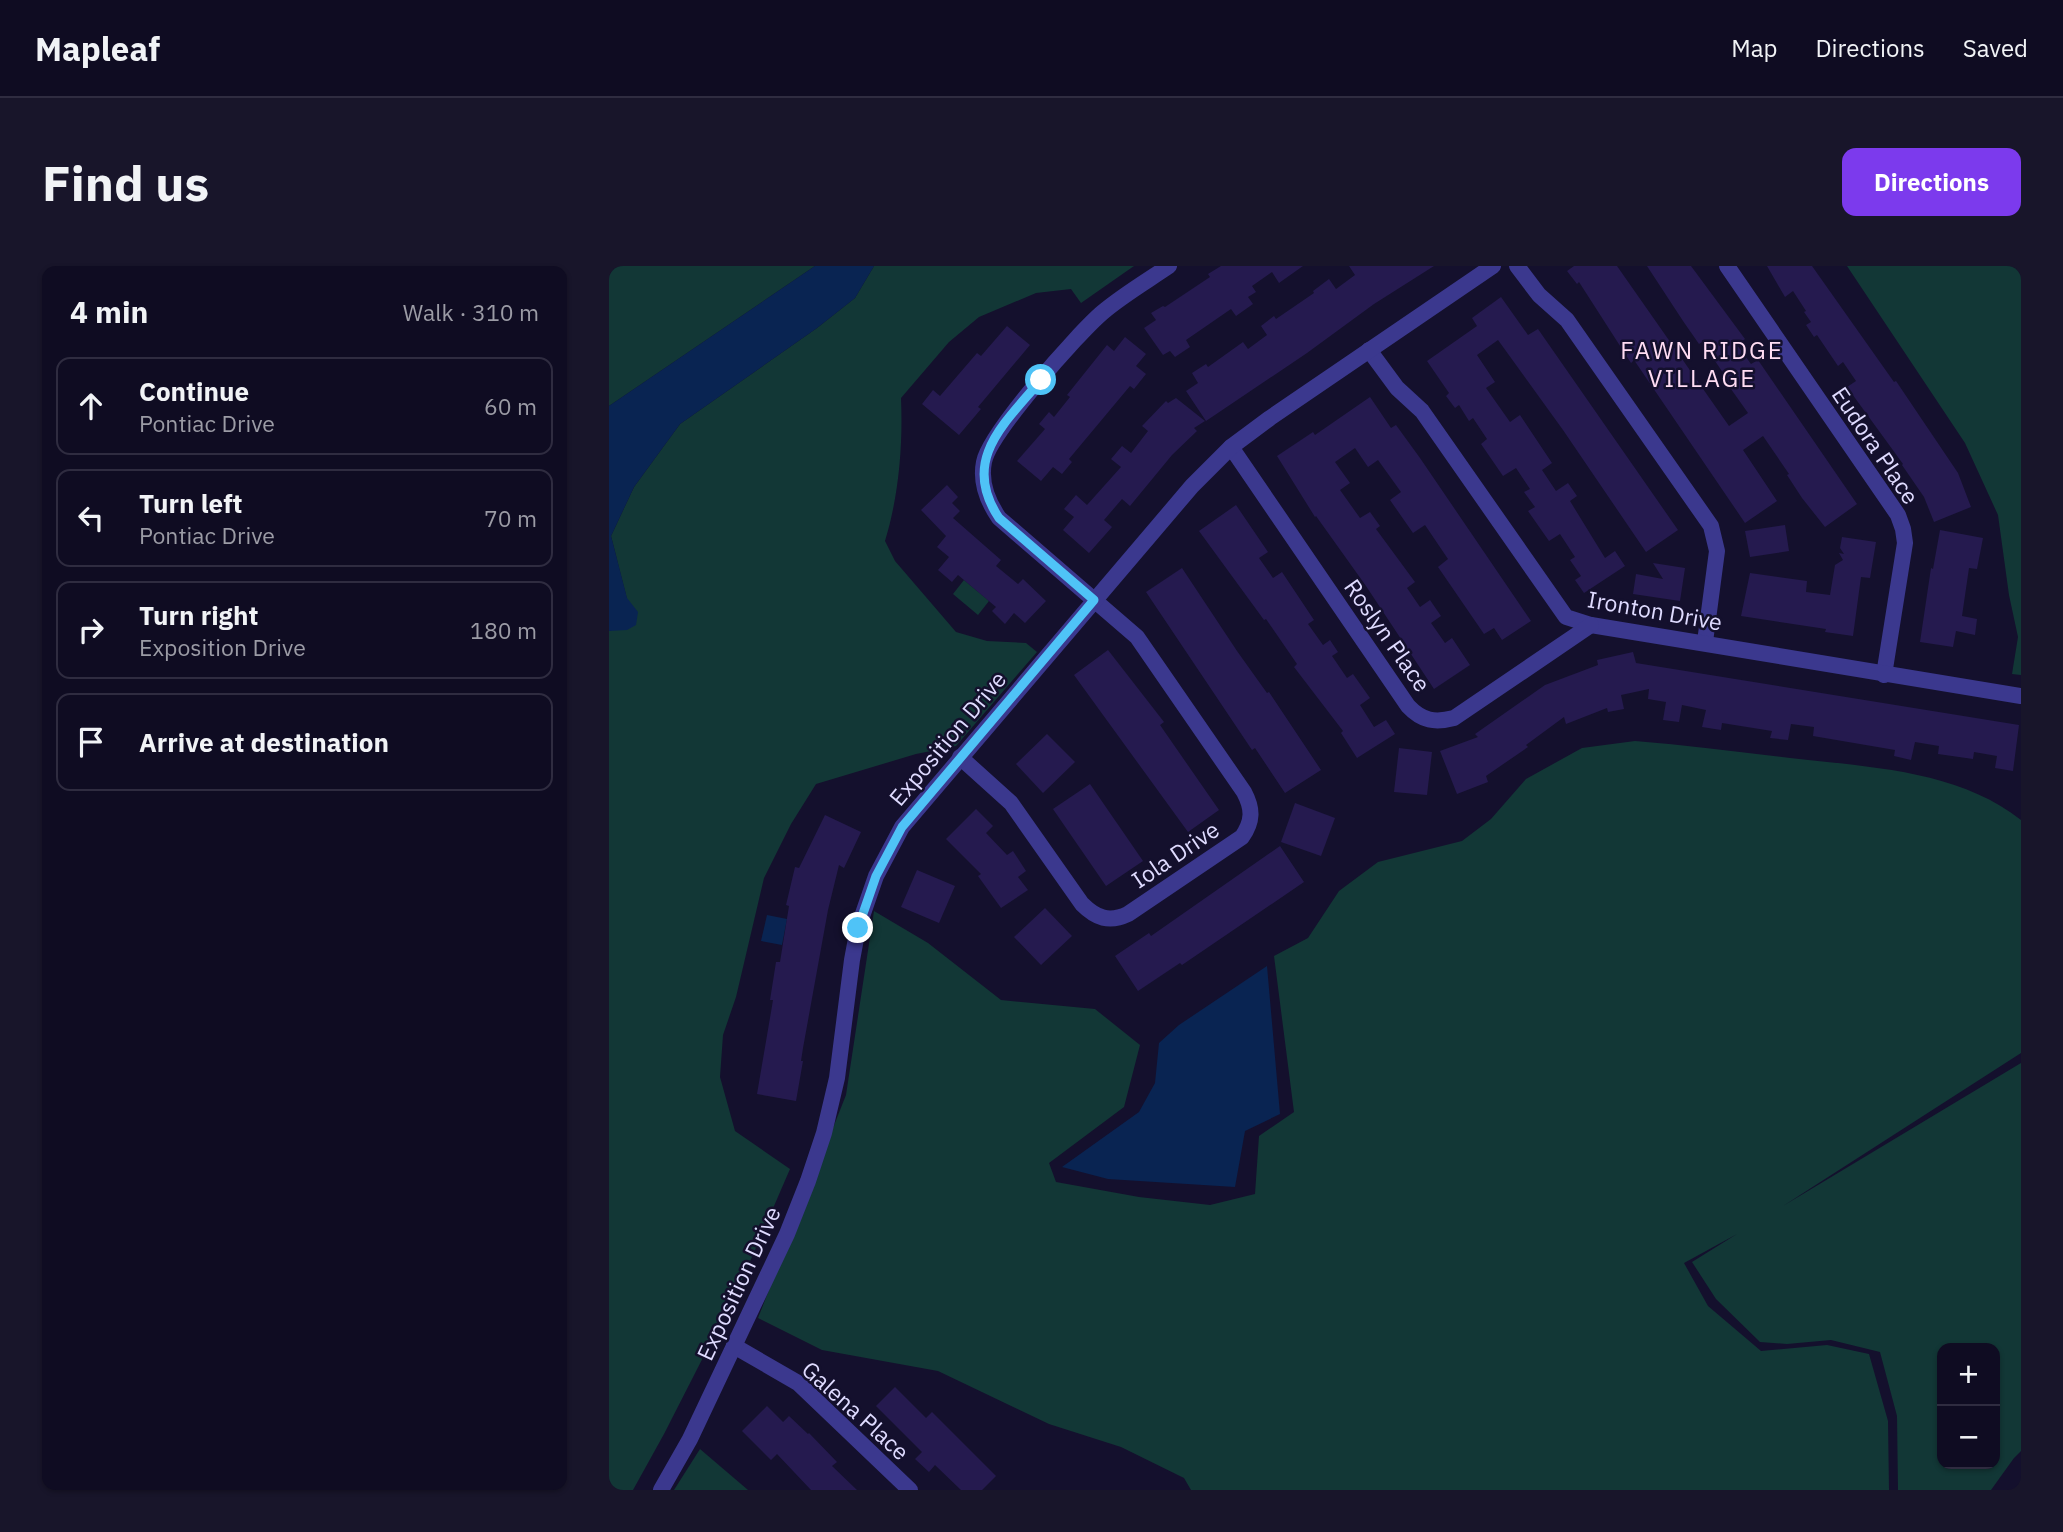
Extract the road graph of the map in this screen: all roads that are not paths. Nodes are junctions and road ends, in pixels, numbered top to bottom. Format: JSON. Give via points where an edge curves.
{"nodes":[{"id":1,"x":1169,"y":266,"type":"edge"},
{"id":2,"x":1493,"y":266,"type":"edge"},
{"id":3,"x":1517,"y":266,"type":"edge"},
{"id":4,"x":1727,"y":266,"type":"edge"},
{"id":5,"x":1369,"y":350,"type":"junction"},
{"id":6,"x":1231,"y":447,"type":"junction"},
{"id":7,"x":1094,"y":600,"type":"junction"},
{"id":8,"x":1591,"y":625,"type":"junction"},
{"id":9,"x":1705,"y":642,"type":"junction"},
{"id":10,"x":1884,"y":675,"type":"junction"},
{"id":11,"x":2021,"y":696,"type":"edge"},
{"id":12,"x":960,"y":757,"type":"junction"},
{"id":13,"x":734,"y":1346,"type":"junction"},
{"id":14,"x":661,"y":1490,"type":"edge"},
{"id":15,"x":910,"y":1490,"type":"edge"}],
"edges":[{"from":1,"to":7,"type":"street","name":"Iola Drive","via":[[1092,322],[1003,425],[984,462],[986,491],[999,518]]},
{"from":2,"to":5,"type":"street","name":"Exposition Drive"},
{"from":3,"to":9,"type":"street","via":[[1539,295],[1567,320],[1711,526],[1717,551]]},
{"from":4,"to":10,"type":"street","name":"Eudora Place","via":[[1903,528],[1905,543]]},
{"from":5,"to":6,"type":"street","name":"Exposition Drive"},
{"from":5,"to":8,"type":"street","name":"Ironton Drive","via":[[1397,388],[1422,411],[1566,617]]},
{"from":6,"to":7,"type":"street","name":"Exposition Drive"},
{"from":6,"to":8,"type":"street","name":"Roslyn Place","via":[[1416,715],[1443,721],[1454,718]]},
{"from":7,"to":12,"type":"street","name":"Exposition Drive"},
{"from":7,"to":12,"type":"street","name":"Iola Drive","via":[[1137,637],[1244,792],[1251,816],[1242,837],[1128,914],[1104,919],[1082,904],[1011,803]]},
{"from":8,"to":9,"type":"street","name":"Ironton Drive"},
{"from":9,"to":10,"type":"street","name":"Ironton Drive"},
{"from":10,"to":11,"type":"street","name":"Ironton Drive"},
{"from":12,"to":13,"type":"street","name":"Exposition Drive","via":[[902,827],[866,901],[852,955],[841,1056],[824,1133],[787,1234]]},
{"from":13,"to":14,"type":"street","name":"Exposition Drive"},
{"from":13,"to":15,"type":"street","name":"Galena Place","via":[[799,1383]]}]}
